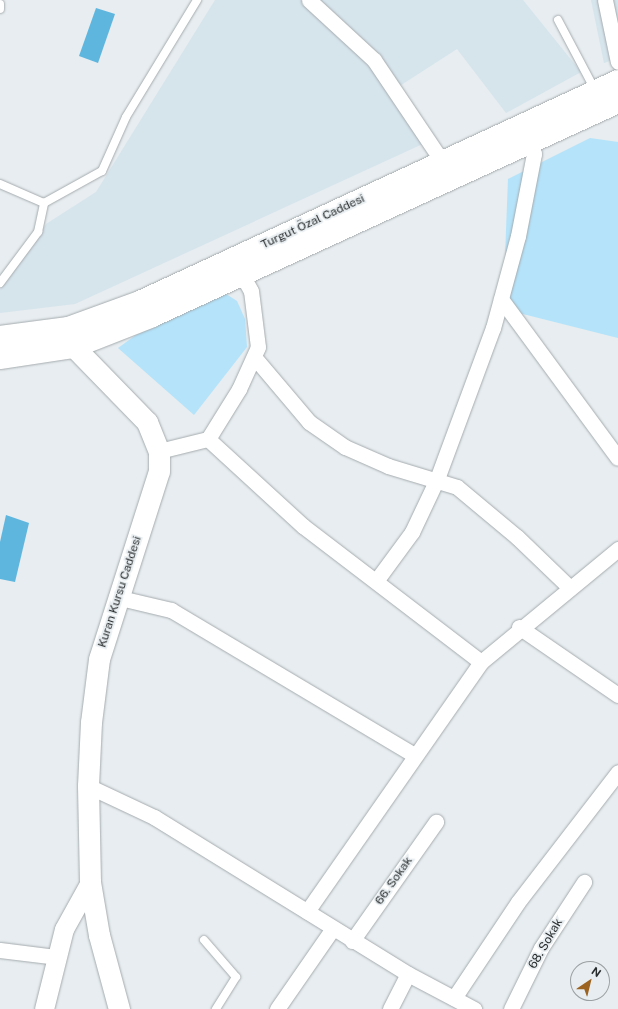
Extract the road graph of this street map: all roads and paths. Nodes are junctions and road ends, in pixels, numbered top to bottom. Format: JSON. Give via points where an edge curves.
{"nodes":[{"id":1,"x":197,"y":0,"type":"edge"},
{"id":2,"x":309,"y":0,"type":"edge"},
{"id":3,"x":605,"y":0,"type":"edge"},
{"id":4,"x":558,"y":20,"type":"dead end"},
{"id":5,"x":618,"y":62,"type":"edge"},
{"id":6,"x":618,"y":81,"type":"edge"},
{"id":7,"x":606,"y":101,"type":"edge"},
{"id":8,"x":528,"y":134,"type":"junction"},
{"id":9,"x":449,"y":171,"type":"junction"},
{"id":10,"x":0,"y":184,"type":"edge"},
{"id":11,"x":44,"y":203,"type":"junction"},
{"id":12,"x":237,"y":266,"type":"junction"},
{"id":13,"x":0,"y":283,"type":"edge"},
{"id":14,"x":501,"y":299,"type":"junction"},
{"id":15,"x":0,"y":337,"type":"edge"},
{"id":16,"x":71,"y":337,"type":"junction"},
{"id":17,"x":0,"y":358,"type":"edge"},
{"id":18,"x":255,"y":358,"type":"junction"},
{"id":19,"x":208,"y":439,"type":"junction"},
{"id":20,"x":159,"y":451,"type":"junction"},
{"id":21,"x":618,"y":458,"type":"edge"},
{"id":22,"x":437,"y":479,"type":"junction"},
{"id":23,"x":617,"y":551,"type":"edge"},
{"id":24,"x":376,"y":581,"type":"junction"},
{"id":25,"x":569,"y":587,"type":"junction"},
{"id":26,"x":116,"y":597,"type":"junction"},
{"id":27,"x":519,"y":627,"type":"junction"},
{"id":28,"x":482,"y":662,"type":"junction"},
{"id":29,"x":618,"y":696,"type":"edge"},
{"id":30,"x":414,"y":755,"type":"junction"},
{"id":31,"x":618,"y":772,"type":"edge"},
{"id":32,"x":88,"y":786,"type":"junction"},
{"id":33,"x":436,"y":822,"type":"dead end"},
{"id":34,"x":90,"y":882,"type":"junction"},
{"id":35,"x":584,"y":882,"type":"dead end"},
{"id":36,"x":307,"y":911,"type":"junction"},
{"id":37,"x":332,"y":928,"type":"junction"},
{"id":38,"x":204,"y":940,"type":"dead end"},
{"id":39,"x":352,"y":941,"type":"junction"},
{"id":40,"x":0,"y":950,"type":"edge"},
{"id":41,"x":56,"y":957,"type":"junction"},
{"id":42,"x":408,"y":974,"type":"junction"},
{"id":43,"x":454,"y":998,"type":"junction"},
{"id":44,"x":44,"y":1009,"type":"edge"},
{"id":45,"x":119,"y":1009,"type":"edge"},
{"id":46,"x":216,"y":1009,"type":"edge"},
{"id":47,"x":277,"y":1009,"type":"edge"},
{"id":48,"x":390,"y":1009,"type":"edge"},
{"id":49,"x":474,"y":1009,"type":"edge"},
{"id":50,"x":511,"y":1009,"type":"edge"}],
"edges":[{"from":1,"to":11,"type":"lane","via":[[126,117],[102,171]]},
{"from":2,"to":9,"type":"street","via":[[374,60]]},
{"from":3,"to":5,"type":"street"},
{"from":4,"to":7,"type":"lane"},
{"from":6,"to":7,"type":"main road","name":"Turgut Özal Caddesi"},
{"from":7,"to":8,"type":"main road","name":"Turgut Özal Caddesi"},
{"from":8,"to":9,"type":"main road","name":"Turgut Özal Caddesi"},
{"from":8,"to":14,"type":"street","via":[[534,154],[519,229]]},
{"from":9,"to":12,"type":"main road","name":"Turgut Özal Caddesi"},
{"from":10,"to":11,"type":"lane"},
{"from":11,"to":13,"type":"lane","via":[[38,232]]},
{"from":12,"to":16,"type":"main road","name":"Turgut Özal Caddesi","via":[[142,301]]},
{"from":12,"to":18,"type":"street","via":[[251,291],[258,325]]},
{"from":14,"to":21,"type":"street"},
{"from":14,"to":22,"type":"street"},
{"from":15,"to":16,"type":"main road","name":"Turgut Özal Caddesi"},
{"from":16,"to":17,"type":"main road","name":"Turgut Özal Caddesi"},
{"from":16,"to":20,"type":"main road","name":"Kuran Kursu Caddesi","via":[[147,422]]},
{"from":18,"to":19,"type":"street"},
{"from":18,"to":22,"type":"street","via":[[309,422],[345,447],[388,466]]},
{"from":19,"to":20,"type":"street"},
{"from":19,"to":24,"type":"street","via":[[303,526]]},
{"from":20,"to":26,"type":"main road","name":"Kuran Kursu Caddesi","via":[[159,471],[149,506]]},
{"from":22,"to":24,"type":"street","via":[[412,532]]},
{"from":22,"to":25,"type":"street","via":[[457,487],[517,537]]},
{"from":23,"to":25,"type":"street"},
{"from":24,"to":28,"type":"street"},
{"from":25,"to":27,"type":"street"},
{"from":26,"to":30,"type":"street","via":[[171,610]]},
{"from":26,"to":32,"type":"main road","name":"Kuran Kursu Caddesi","via":[[99,659]]},
{"from":27,"to":28,"type":"street"},
{"from":27,"to":29,"type":"street"},
{"from":28,"to":30,"type":"street"},
{"from":30,"to":36,"type":"street"},
{"from":31,"to":43,"type":"street","via":[[518,902]]},
{"from":32,"to":34,"type":"main road","name":"Kuran Kursu Caddesi"},
{"from":32,"to":36,"type":"street","via":[[154,817]]},
{"from":33,"to":39,"type":"street","name":"66. Sokak"},
{"from":34,"to":41,"type":"street","via":[[64,929]]},
{"from":34,"to":45,"type":"main road","name":"Kuran Kursu Caddesi","via":[[98,935]]},
{"from":35,"to":50,"type":"street","name":"68. Sokak","via":[[541,948]]},
{"from":36,"to":37,"type":"street"},
{"from":37,"to":39,"type":"street"},
{"from":37,"to":47,"type":"street"},
{"from":38,"to":46,"type":"lane","via":[[236,977]]},
{"from":39,"to":42,"type":"street"},
{"from":40,"to":41,"type":"street"},
{"from":41,"to":44,"type":"street"},
{"from":42,"to":43,"type":"street"},
{"from":42,"to":48,"type":"street"},
{"from":43,"to":49,"type":"street"}]}
